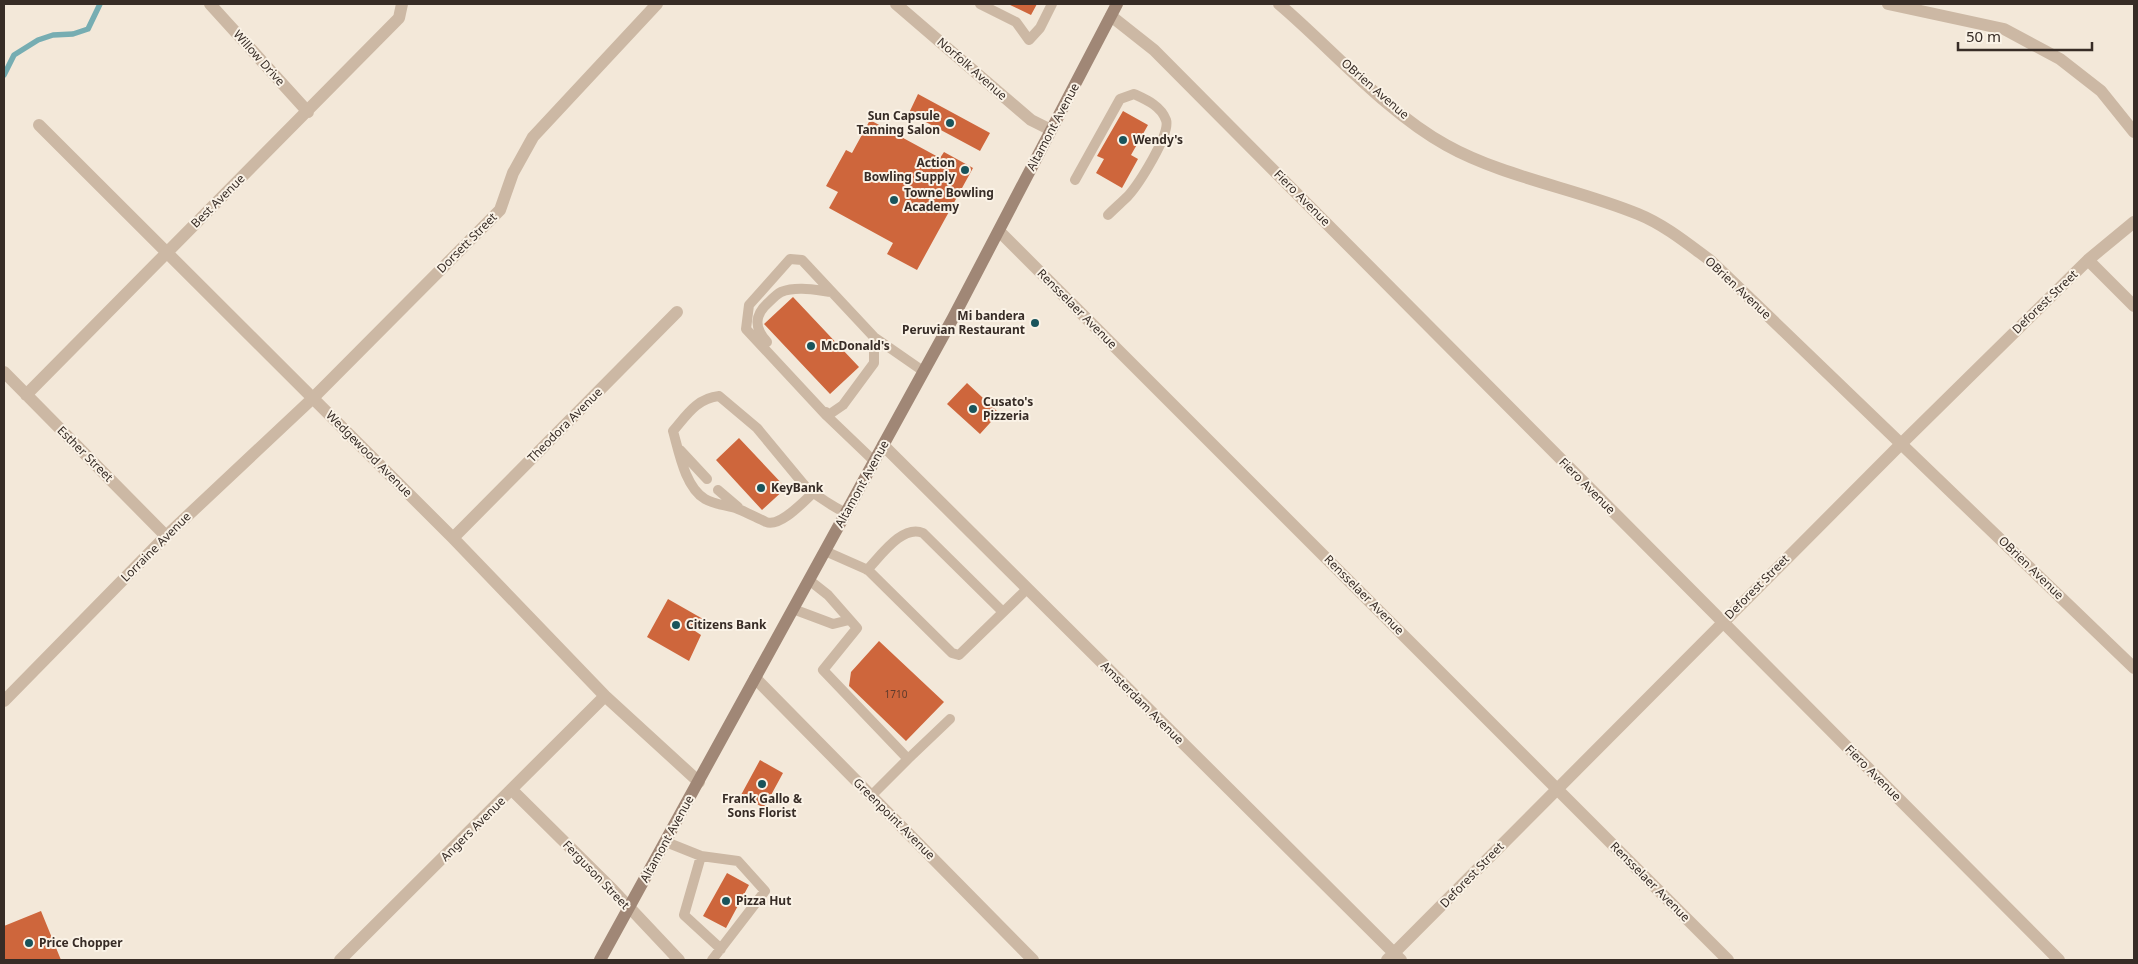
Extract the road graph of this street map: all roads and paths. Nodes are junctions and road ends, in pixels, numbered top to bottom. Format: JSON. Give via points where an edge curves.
{"nodes":[{"id":1,"x":210,"y":4,"type":"edge"},
{"id":2,"x":402,"y":4,"type":"edge"},
{"id":3,"x":657,"y":4,"type":"edge"},
{"id":4,"x":896,"y":4,"type":"edge"},
{"id":5,"x":980,"y":4,"type":"edge"},
{"id":6,"x":1052,"y":4,"type":"edge"},
{"id":7,"x":1118,"y":4,"type":"edge"},
{"id":8,"x":1888,"y":4,"type":"edge"},
{"id":9,"x":1287,"y":6,"type":"edge"},
{"id":10,"x":1111,"y":16,"type":"junction"},
{"id":11,"x":308,"y":112,"type":"junction"},
{"id":12,"x":40,"y":125,"type":"dead end"},
{"id":13,"x":1051,"y":130,"type":"junction"},
{"id":14,"x":2134,"y":132,"type":"edge"},
{"id":15,"x":1075,"y":180,"type":"dead end"},
{"id":16,"x":1108,"y":215,"type":"dead end"},
{"id":17,"x":2134,"y":222,"type":"edge"},
{"id":18,"x":999,"y":230,"type":"junction"},
{"id":19,"x":167,"y":252,"type":"junction"},
{"id":20,"x":2088,"y":260,"type":"junction"},
{"id":21,"x":832,"y":292,"type":"junction"},
{"id":22,"x":2134,"y":306,"type":"edge"},
{"id":23,"x":677,"y":312,"type":"dead end"},
{"id":24,"x":874,"y":337,"type":"junction"},
{"id":25,"x":924,"y":371,"type":"junction"},
{"id":26,"x":4,"y":372,"type":"edge"},
{"id":27,"x":26,"y":394,"type":"junction"},
{"id":28,"x":313,"y":398,"type":"junction"},
{"id":29,"x":827,"y":416,"type":"junction"},
{"id":30,"x":1901,"y":444,"type":"junction"},
{"id":31,"x":883,"y":445,"type":"junction"},
{"id":32,"x":677,"y":447,"type":"junction"},
{"id":33,"x":874,"y":461,"type":"junction"},
{"id":34,"x":707,"y":479,"type":"dead end"},
{"id":35,"x":718,"y":490,"type":"dead end"},
{"id":36,"x":813,"y":492,"type":"junction"},
{"id":37,"x":742,"y":511,"type":"junction"},
{"id":38,"x":846,"y":512,"type":"junction"},
{"id":39,"x":166,"y":536,"type":"junction"},
{"id":40,"x":453,"y":538,"type":"junction"},
{"id":41,"x":825,"y":551,"type":"junction"},
{"id":42,"x":867,"y":570,"type":"junction"},
{"id":43,"x":810,"y":580,"type":"junction"},
{"id":44,"x":1027,"y":589,"type":"junction"},
{"id":45,"x":793,"y":609,"type":"junction"},
{"id":46,"x":1003,"y":612,"type":"junction"},
{"id":47,"x":849,"y":620,"type":"junction"},
{"id":48,"x":1722,"y":622,"type":"junction"},
{"id":49,"x":2134,"y":668,"type":"edge"},
{"id":50,"x":755,"y":678,"type":"junction"},
{"id":51,"x":606,"y":696,"type":"junction"},
{"id":52,"x":4,"y":701,"type":"edge"},
{"id":53,"x":950,"y":718,"type":"dead end"},
{"id":54,"x":908,"y":759,"type":"junction"},
{"id":55,"x":699,"y":782,"type":"junction"},
{"id":56,"x":1556,"y":788,"type":"junction"},
{"id":57,"x":512,"y":790,"type":"junction"},
{"id":58,"x":871,"y":796,"type":"junction"},
{"id":59,"x":666,"y":842,"type":"junction"},
{"id":60,"x":701,"y":856,"type":"junction"},
{"id":61,"x":629,"y":908,"type":"junction"},
{"id":62,"x":721,"y":949,"type":"junction"},
{"id":63,"x":1394,"y":958,"type":"edge"},
{"id":64,"x":340,"y":960,"type":"edge"},
{"id":65,"x":600,"y":960,"type":"edge"},
{"id":66,"x":679,"y":960,"type":"edge"},
{"id":67,"x":712,"y":960,"type":"edge"},
{"id":68,"x":1033,"y":960,"type":"edge"},
{"id":69,"x":1728,"y":960,"type":"edge"},
{"id":70,"x":2059,"y":960,"type":"edge"}],
"edges":[{"from":1,"to":11,"type":"street","name":"Willow Drive"},
{"from":2,"to":11,"type":"street","name":"Best Avenue","via":[[399,18]]},
{"from":3,"to":28,"type":"street","name":"Dorsett Street","via":[[533,137],[513,173],[500,210]]},
{"from":4,"to":13,"type":"street","name":"Norfolk Avenue","via":[[1031,120]]},
{"from":5,"to":6,"type":"lane","via":[[1016,22],[1028,40],[1040,28]]},
{"from":7,"to":10,"type":"main road","name":"Altamont Avenue"},
{"from":8,"to":14,"type":"street","via":[[2004,29],[2067,64],[2101,91]]},
{"from":9,"to":30,"type":"street","name":"OBrien Avenue","via":[[1396,110],[1446,146],[1500,168],[1639,214],[1677,236],[1711,261]]},
{"from":10,"to":13,"type":"main road","name":"Altamont Avenue"},
{"from":10,"to":48,"type":"street","name":"Fiero Avenue","via":[[1154,50]]},
{"from":11,"to":19,"type":"street","name":"Best Avenue"},
{"from":12,"to":19,"type":"street","name":"Wedgewood Avenue"},
{"from":13,"to":18,"type":"main road","name":"Altamont Avenue"},
{"from":15,"to":16,"type":"lane","via":[[1120,99],[1134,94],[1152,102],[1161,111],[1167,121],[1167,131],[1142,178]]},
{"from":17,"to":20,"type":"street","name":"Deforest Street"},
{"from":18,"to":25,"type":"main road","name":"Altamont Avenue"},
{"from":18,"to":56,"type":"street","name":"Rensselaer Avenue"},
{"from":19,"to":27,"type":"street","name":"Best Avenue"},
{"from":19,"to":28,"type":"street","name":"Wedgewood Avenue"},
{"from":20,"to":22,"type":"street"},
{"from":20,"to":30,"type":"street","name":"Deforest Street"},
{"from":21,"to":24,"type":"lane"},
{"from":21,"to":29,"type":"lane","via":[[803,288],[780,292],[762,308],[758,318],[758,333],[823,406]]},
{"from":21,"to":29,"type":"lane","via":[[802,260],[790,259],[748,305],[746,329]]},
{"from":23,"to":40,"type":"street","name":"Theodora Avenue"},
{"from":24,"to":25,"type":"lane"},
{"from":24,"to":29,"type":"lane","via":[[874,363],[843,405]]},
{"from":25,"to":31,"type":"main road","name":"Altamont Avenue"},
{"from":26,"to":27,"type":"street","name":"Esther Street"},
{"from":27,"to":39,"type":"street","name":"Esther Street"},
{"from":28,"to":39,"type":"street","name":"Lorraine Avenue"},
{"from":28,"to":40,"type":"street","name":"Wedgewood Avenue"},
{"from":29,"to":33,"type":"lane"},
{"from":30,"to":48,"type":"street","name":"Deforest Street"},
{"from":30,"to":49,"type":"street","name":"OBrien Avenue"},
{"from":31,"to":33,"type":"main road","name":"Altamont Avenue"},
{"from":31,"to":44,"type":"street","name":"Amsterdam Avenue"},
{"from":32,"to":34,"type":"lane"},
{"from":32,"to":36,"type":"lane","via":[[672,431],[707,397],[719,396],[757,428],[804,486]]},
{"from":32,"to":37,"type":"lane","via":[[693,486],[704,499]]},
{"from":33,"to":38,"type":"main road","name":"Altamont Avenue"},
{"from":35,"to":37,"type":"lane"},
{"from":36,"to":37,"type":"lane","via":[[777,522],[767,523]]},
{"from":36,"to":38,"type":"lane","via":[[826,503]]},
{"from":38,"to":41,"type":"main road","name":"Altamont Avenue"},
{"from":39,"to":52,"type":"street","name":"Lorraine Avenue"},
{"from":40,"to":51,"type":"street","name":"Wedgewood Avenue"},
{"from":41,"to":42,"type":"lane"},
{"from":41,"to":43,"type":"main road","name":"Altamont Avenue"},
{"from":42,"to":46,"type":"lane","via":[[899,538],[912,530],[918,531]]},
{"from":42,"to":46,"type":"lane","via":[[952,653],[959,655]]},
{"from":43,"to":45,"type":"main road","name":"Altamont Avenue"},
{"from":43,"to":47,"type":"lane"},
{"from":44,"to":46,"type":"lane"},
{"from":44,"to":63,"type":"street","name":"Amsterdam Avenue"},
{"from":45,"to":47,"type":"lane","via":[[833,624]]},
{"from":45,"to":50,"type":"main road","name":"Altamont Avenue"},
{"from":47,"to":54,"type":"lane","via":[[857,628],[823,670]]},
{"from":48,"to":56,"type":"street","name":"Deforest Street"},
{"from":48,"to":70,"type":"street","name":"Fiero Avenue"},
{"from":50,"to":55,"type":"main road","name":"Altamont Avenue"},
{"from":50,"to":58,"type":"street","name":"Greenpoint Avenue"},
{"from":51,"to":55,"type":"street","name":"Wedgewood Avenue"},
{"from":51,"to":57,"type":"street","name":"Angers Avenue"},
{"from":53,"to":54,"type":"lane"},
{"from":54,"to":58,"type":"lane"},
{"from":55,"to":59,"type":"main road","name":"Altamont Avenue"},
{"from":56,"to":63,"type":"street","name":"Deforest Street"},
{"from":56,"to":69,"type":"street","name":"Rensselaer Avenue"},
{"from":57,"to":61,"type":"street","name":"Ferguson Street"},
{"from":57,"to":64,"type":"street","name":"Angers Avenue"},
{"from":58,"to":68,"type":"street","name":"Greenpoint Avenue"},
{"from":59,"to":60,"type":"lane"},
{"from":59,"to":61,"type":"main road","name":"Altamont Avenue"},
{"from":60,"to":62,"type":"lane","via":[[684,915]]},
{"from":60,"to":62,"type":"lane","via":[[738,861],[765,891]]},
{"from":61,"to":65,"type":"main road","name":"Altamont Avenue"},
{"from":61,"to":66,"type":"street","name":"Ferguson Street"},
{"from":62,"to":67,"type":"lane"}]}
